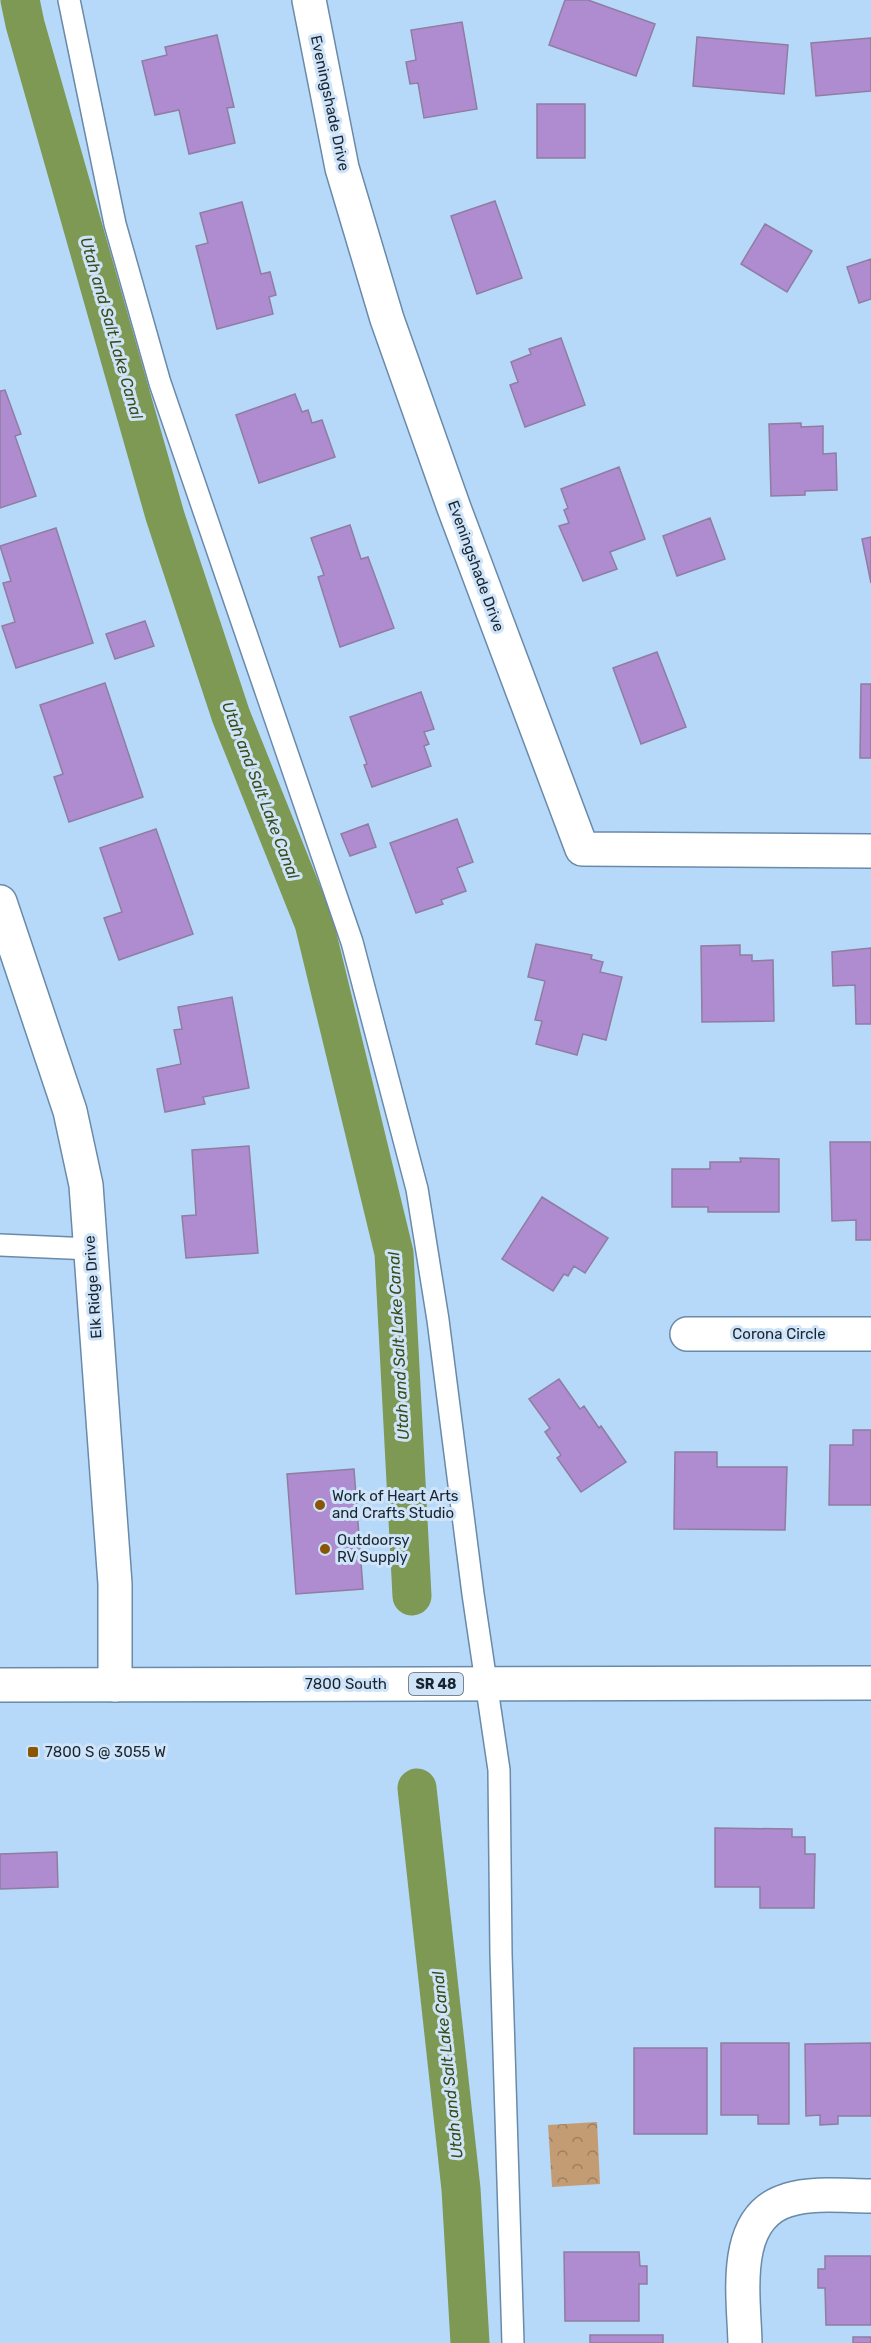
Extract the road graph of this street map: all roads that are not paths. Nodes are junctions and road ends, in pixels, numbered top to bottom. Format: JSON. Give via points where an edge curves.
{"nodes":[{"id":1,"x":69,"y":0,"type":"edge"},
{"id":2,"x":309,"y":0,"type":"edge"},
{"id":3,"x":871,"y":850,"type":"edge"},
{"id":4,"x":0,"y":902,"type":"edge"},
{"id":5,"x":6,"y":941,"type":"edge"},
{"id":6,"x":0,"y":1245,"type":"edge"},
{"id":7,"x":91,"y":1249,"type":"junction"},
{"id":8,"x":687,"y":1334,"type":"dead end"},
{"id":9,"x":871,"y":1334,"type":"edge"},
{"id":10,"x":871,"y":1683,"type":"edge"},
{"id":11,"x":486,"y":1684,"type":"junction"},
{"id":12,"x":0,"y":1685,"type":"edge"},
{"id":13,"x":115,"y":1685,"type":"junction"},
{"id":14,"x":871,"y":2196,"type":"edge"},
{"id":15,"x":513,"y":2343,"type":"edge"},
{"id":16,"x":745,"y":2343,"type":"edge"}],
"edges":[{"from":1,"to":11,"type":"lane","via":[[115,224],[160,383],[352,942],[409,1155],[438,1320]]},
{"from":2,"to":3,"type":"street","name":"Eveningshade Drive","via":[[342,168],[387,319],[582,849]]},
{"from":4,"to":5,"type":"street","name":"Elk Ridge Drive"},
{"from":5,"to":7,"type":"street","name":"Elk Ridge Drive","via":[[70,1111],[86,1185]]},
{"from":6,"to":7,"type":"lane"},
{"from":7,"to":13,"type":"street","name":"Elk Ridge Drive","via":[[116,1584]]},
{"from":8,"to":9,"type":"street","name":"Corona Circle"},
{"from":10,"to":11,"type":"street","name":"7800 South","number":"SR 48"},
{"from":11,"to":13,"type":"street","name":"7800 South","number":"SR 48"},
{"from":11,"to":15,"type":"lane","via":[[499,1770]]},
{"from":12,"to":13,"type":"street","name":"7800 South","number":"SR 48"},
{"from":14,"to":16,"type":"street","via":[[787,2200],[761,2217],[747,2240],[743,2275]]}]}
